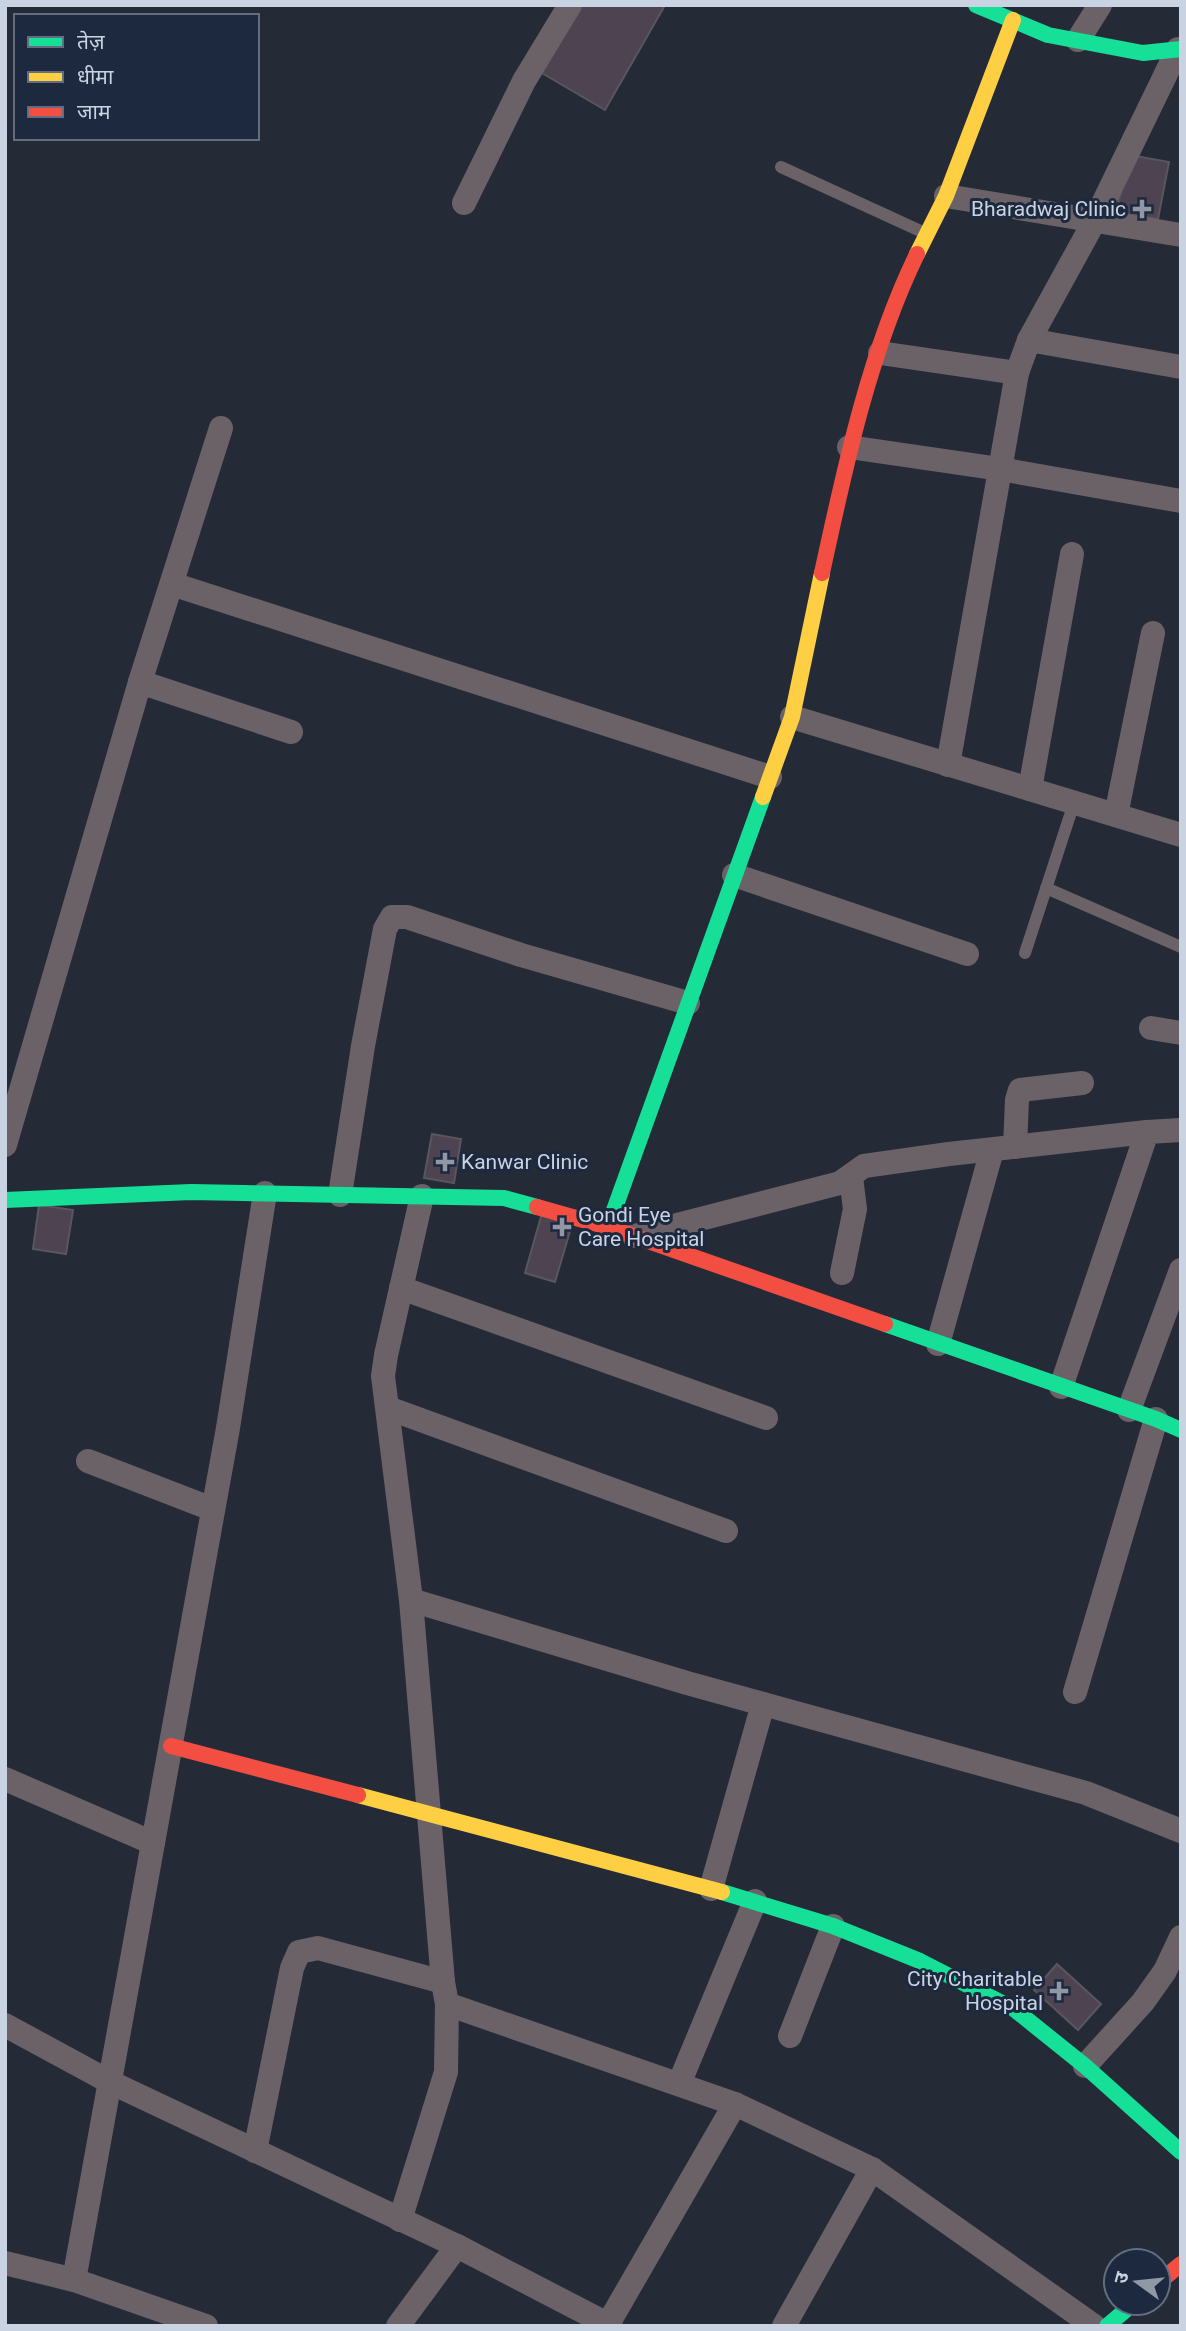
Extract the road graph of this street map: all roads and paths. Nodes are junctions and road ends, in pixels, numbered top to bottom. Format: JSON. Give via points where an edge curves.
{"nodes":[{"id":1,"x":570,"y":5,"type":"edge"},
{"id":2,"x":976,"y":5,"type":"edge"},
{"id":3,"x":1100,"y":5,"type":"edge"},
{"id":4,"x":1013,"y":20,"type":"junction"},
{"id":5,"x":1078,"y":40,"type":"junction"},
{"id":6,"x":1179,"y":49,"type":"edge"},
{"id":7,"x":781,"y":167,"type":"dead end"},
{"id":8,"x":946,"y":196,"type":"junction"},
{"id":9,"x":464,"y":203,"type":"dead end"},
{"id":10,"x":1095,"y":220,"type":"junction"},
{"id":11,"x":927,"y":234,"type":"junction"},
{"id":12,"x":1181,"y":235,"type":"edge"},
{"id":13,"x":1028,"y":340,"type":"junction"},
{"id":14,"x":880,"y":353,"type":"junction"},
{"id":15,"x":1181,"y":367,"type":"edge"},
{"id":16,"x":1017,"y":373,"type":"junction"},
{"id":17,"x":222,"y":428,"type":"dead end"},
{"id":18,"x":849,"y":447,"type":"junction"},
{"id":19,"x":1000,"y":469,"type":"junction"},
{"id":20,"x":1181,"y":502,"type":"edge"},
{"id":21,"x":1072,"y":554,"type":"dead end"},
{"id":22,"x":172,"y":584,"type":"junction"},
{"id":23,"x":1153,"y":633,"type":"dead end"},
{"id":24,"x":140,"y":682,"type":"junction"},
{"id":25,"x":792,"y":717,"type":"junction"},
{"id":26,"x":291,"y":732,"type":"dead end"},
{"id":27,"x":948,"y":765,"type":"junction"},
{"id":28,"x":770,"y":777,"type":"junction"},
{"id":29,"x":1030,"y":789,"type":"junction"},
{"id":30,"x":1074,"y":803,"type":"junction"},
{"id":31,"x":1116,"y":816,"type":"junction"},
{"id":32,"x":1181,"y":835,"type":"edge"},
{"id":33,"x":734,"y":875,"type":"junction"},
{"id":34,"x":1046,"y":888,"type":"junction"},
{"id":35,"x":1181,"y":947,"type":"edge"},
{"id":36,"x":1026,"y":953,"type":"dead end"},
{"id":37,"x":967,"y":954,"type":"dead end"},
{"id":38,"x":688,"y":1003,"type":"junction"},
{"id":39,"x":1151,"y":1028,"type":"dead end"},
{"id":40,"x":1181,"y":1033,"type":"edge"},
{"id":41,"x":1082,"y":1083,"type":"dead end"},
{"id":42,"x":1181,"y":1130,"type":"edge"},
{"id":43,"x":1147,"y":1132,"type":"junction"},
{"id":44,"x":5,"y":1145,"type":"edge"},
{"id":45,"x":1004,"y":1148,"type":"junction"},
{"id":46,"x":851,"y":1177,"type":"junction"},
{"id":47,"x":265,"y":1193,"type":"junction"},
{"id":48,"x":340,"y":1195,"type":"junction"},
{"id":49,"x":422,"y":1196,"type":"junction"},
{"id":50,"x":5,"y":1200,"type":"edge"},
{"id":51,"x":608,"y":1227,"type":"junction"},
{"id":52,"x":633,"y":1236,"type":"junction"},
{"id":53,"x":1181,"y":1270,"type":"edge"},
{"id":54,"x":842,"y":1273,"type":"dead end"},
{"id":55,"x":401,"y":1289,"type":"junction"},
{"id":56,"x":938,"y":1344,"type":"junction"},
{"id":57,"x":1061,"y":1387,"type":"junction"},
{"id":58,"x":388,"y":1408,"type":"junction"},
{"id":59,"x":1129,"y":1410,"type":"junction"},
{"id":60,"x":766,"y":1418,"type":"dead end"},
{"id":61,"x":1156,"y":1419,"type":"junction"},
{"id":62,"x":1181,"y":1430,"type":"edge"},
{"id":63,"x":88,"y":1461,"type":"dead end"},
{"id":64,"x":212,"y":1510,"type":"junction"},
{"id":65,"x":726,"y":1531,"type":"dead end"},
{"id":66,"x":411,"y":1600,"type":"junction"},
{"id":67,"x":1075,"y":1692,"type":"dead end"},
{"id":68,"x":763,"y":1704,"type":"junction"},
{"id":69,"x":171,"y":1746,"type":"junction"},
{"id":70,"x":5,"y":1779,"type":"edge"},
{"id":71,"x":427,"y":1813,"type":"junction"},
{"id":72,"x":1181,"y":1830,"type":"edge"},
{"id":73,"x":153,"y":1843,"type":"junction"},
{"id":74,"x":711,"y":1889,"type":"junction"},
{"id":75,"x":755,"y":1901,"type":"junction"},
{"id":76,"x":833,"y":1926,"type":"junction"},
{"id":77,"x":1181,"y":1937,"type":"edge"},
{"id":78,"x":445,"y":1993,"type":"junction"},
{"id":79,"x":5,"y":2025,"type":"edge"},
{"id":80,"x":790,"y":2036,"type":"dead end"},
{"id":81,"x":1085,"y":2066,"type":"junction"},
{"id":82,"x":110,"y":2082,"type":"junction"},
{"id":83,"x":679,"y":2084,"type":"junction"},
{"id":84,"x":735,"y":2105,"type":"junction"},
{"id":85,"x":255,"y":2151,"type":"junction"},
{"id":86,"x":1181,"y":2152,"type":"edge"},
{"id":87,"x":872,"y":2169,"type":"junction"},
{"id":88,"x":400,"y":2220,"type":"junction"},
{"id":89,"x":457,"y":2246,"type":"junction"},
{"id":90,"x":5,"y":2263,"type":"edge"},
{"id":91,"x":74,"y":2280,"type":"junction"},
{"id":92,"x":610,"y":2325,"type":"edge"},
{"id":93,"x":206,"y":2326,"type":"edge"},
{"id":94,"x":398,"y":2326,"type":"edge"},
{"id":95,"x":785,"y":2326,"type":"edge"},
{"id":96,"x":1094,"y":2326,"type":"edge"}],
"edges":[{"from":1,"to":9,"type":"street","via":[[524,81]]},
{"from":2,"to":4,"type":"street"},
{"from":3,"to":5,"type":"street"},
{"from":4,"to":5,"type":"street","via":[[1048,35]]},
{"from":4,"to":8,"type":"street"},
{"from":5,"to":6,"type":"street","via":[[1143,53]]},
{"from":6,"to":10,"type":"street"},
{"from":7,"to":11,"type":"lane"},
{"from":8,"to":10,"type":"street"},
{"from":8,"to":11,"type":"street"},
{"from":10,"to":12,"type":"street"},
{"from":10,"to":13,"type":"street"},
{"from":11,"to":14,"type":"street","via":[[900,290]]},
{"from":13,"to":15,"type":"street"},
{"from":13,"to":16,"type":"street"},
{"from":14,"to":16,"type":"street"},
{"from":14,"to":18,"type":"street"},
{"from":16,"to":19,"type":"street"},
{"from":17,"to":22,"type":"street"},
{"from":18,"to":19,"type":"street"},
{"from":18,"to":25,"type":"street"},
{"from":19,"to":20,"type":"street"},
{"from":19,"to":27,"type":"street"},
{"from":21,"to":29,"type":"street"},
{"from":22,"to":24,"type":"street"},
{"from":22,"to":28,"type":"street"},
{"from":23,"to":31,"type":"street"},
{"from":24,"to":26,"type":"street"},
{"from":24,"to":44,"type":"street"},
{"from":25,"to":27,"type":"street"},
{"from":25,"to":28,"type":"street"},
{"from":27,"to":29,"type":"street"},
{"from":28,"to":33,"type":"street"},
{"from":29,"to":30,"type":"street"},
{"from":30,"to":31,"type":"street"},
{"from":30,"to":34,"type":"lane"},
{"from":31,"to":32,"type":"street"},
{"from":33,"to":37,"type":"street"},
{"from":33,"to":38,"type":"street"},
{"from":34,"to":35,"type":"lane"},
{"from":34,"to":36,"type":"lane"},
{"from":38,"to":48,"type":"street","via":[[407,917],[392,917],[385,929],[363,1046]]},
{"from":38,"to":51,"type":"street"},
{"from":39,"to":40,"type":"street"},
{"from":41,"to":45,"type":"street","via":[[1020,1090]]},
{"from":42,"to":43,"type":"street"},
{"from":43,"to":45,"type":"street"},
{"from":43,"to":57,"type":"street"},
{"from":45,"to":46,"type":"street","via":[[864,1166]]},
{"from":45,"to":56,"type":"street"},
{"from":46,"to":52,"type":"street"},
{"from":46,"to":54,"type":"street","via":[[855,1209]]},
{"from":47,"to":48,"type":"street"},
{"from":47,"to":50,"type":"street"},
{"from":47,"to":64,"type":"street"},
{"from":48,"to":49,"type":"street"},
{"from":49,"to":51,"type":"street","via":[[505,1198]]},
{"from":49,"to":55,"type":"street"},
{"from":51,"to":52,"type":"street"},
{"from":52,"to":56,"type":"street"},
{"from":53,"to":59,"type":"street"},
{"from":55,"to":58,"type":"street","via":[[383,1367]]},
{"from":55,"to":60,"type":"street"},
{"from":56,"to":57,"type":"street"},
{"from":57,"to":59,"type":"street"},
{"from":58,"to":65,"type":"street"},
{"from":58,"to":66,"type":"street"},
{"from":59,"to":61,"type":"street"},
{"from":61,"to":62,"type":"street"},
{"from":61,"to":67,"type":"street"},
{"from":63,"to":64,"type":"street"},
{"from":64,"to":69,"type":"street"},
{"from":66,"to":68,"type":"street"},
{"from":66,"to":71,"type":"street"},
{"from":68,"to":72,"type":"street","via":[[1086,1793]]},
{"from":68,"to":74,"type":"street"},
{"from":69,"to":71,"type":"street"},
{"from":69,"to":73,"type":"street"},
{"from":70,"to":73,"type":"street"},
{"from":71,"to":74,"type":"street"},
{"from":71,"to":78,"type":"street"},
{"from":73,"to":82,"type":"street"},
{"from":74,"to":75,"type":"street"},
{"from":75,"to":76,"type":"street"},
{"from":75,"to":83,"type":"street"},
{"from":76,"to":80,"type":"street"},
{"from":76,"to":81,"type":"street","via":[[920,1961],[1014,2009]]},
{"from":77,"to":81,"type":"street","via":[[1143,2002]]},
{"from":78,"to":83,"type":"street"},
{"from":78,"to":85,"type":"street","via":[[318,1948],[299,1952]]},
{"from":78,"to":88,"type":"street","via":[[446,2072]]},
{"from":79,"to":82,"type":"street"},
{"from":81,"to":86,"type":"street"},
{"from":82,"to":85,"type":"street"},
{"from":82,"to":91,"type":"street"},
{"from":83,"to":84,"type":"street"},
{"from":84,"to":87,"type":"street"},
{"from":84,"to":92,"type":"street"},
{"from":85,"to":88,"type":"street"},
{"from":87,"to":95,"type":"street"},
{"from":87,"to":96,"type":"street"},
{"from":88,"to":89,"type":"street"},
{"from":89,"to":92,"type":"street"},
{"from":89,"to":94,"type":"street"},
{"from":90,"to":91,"type":"street"},
{"from":91,"to":93,"type":"street"}]}
